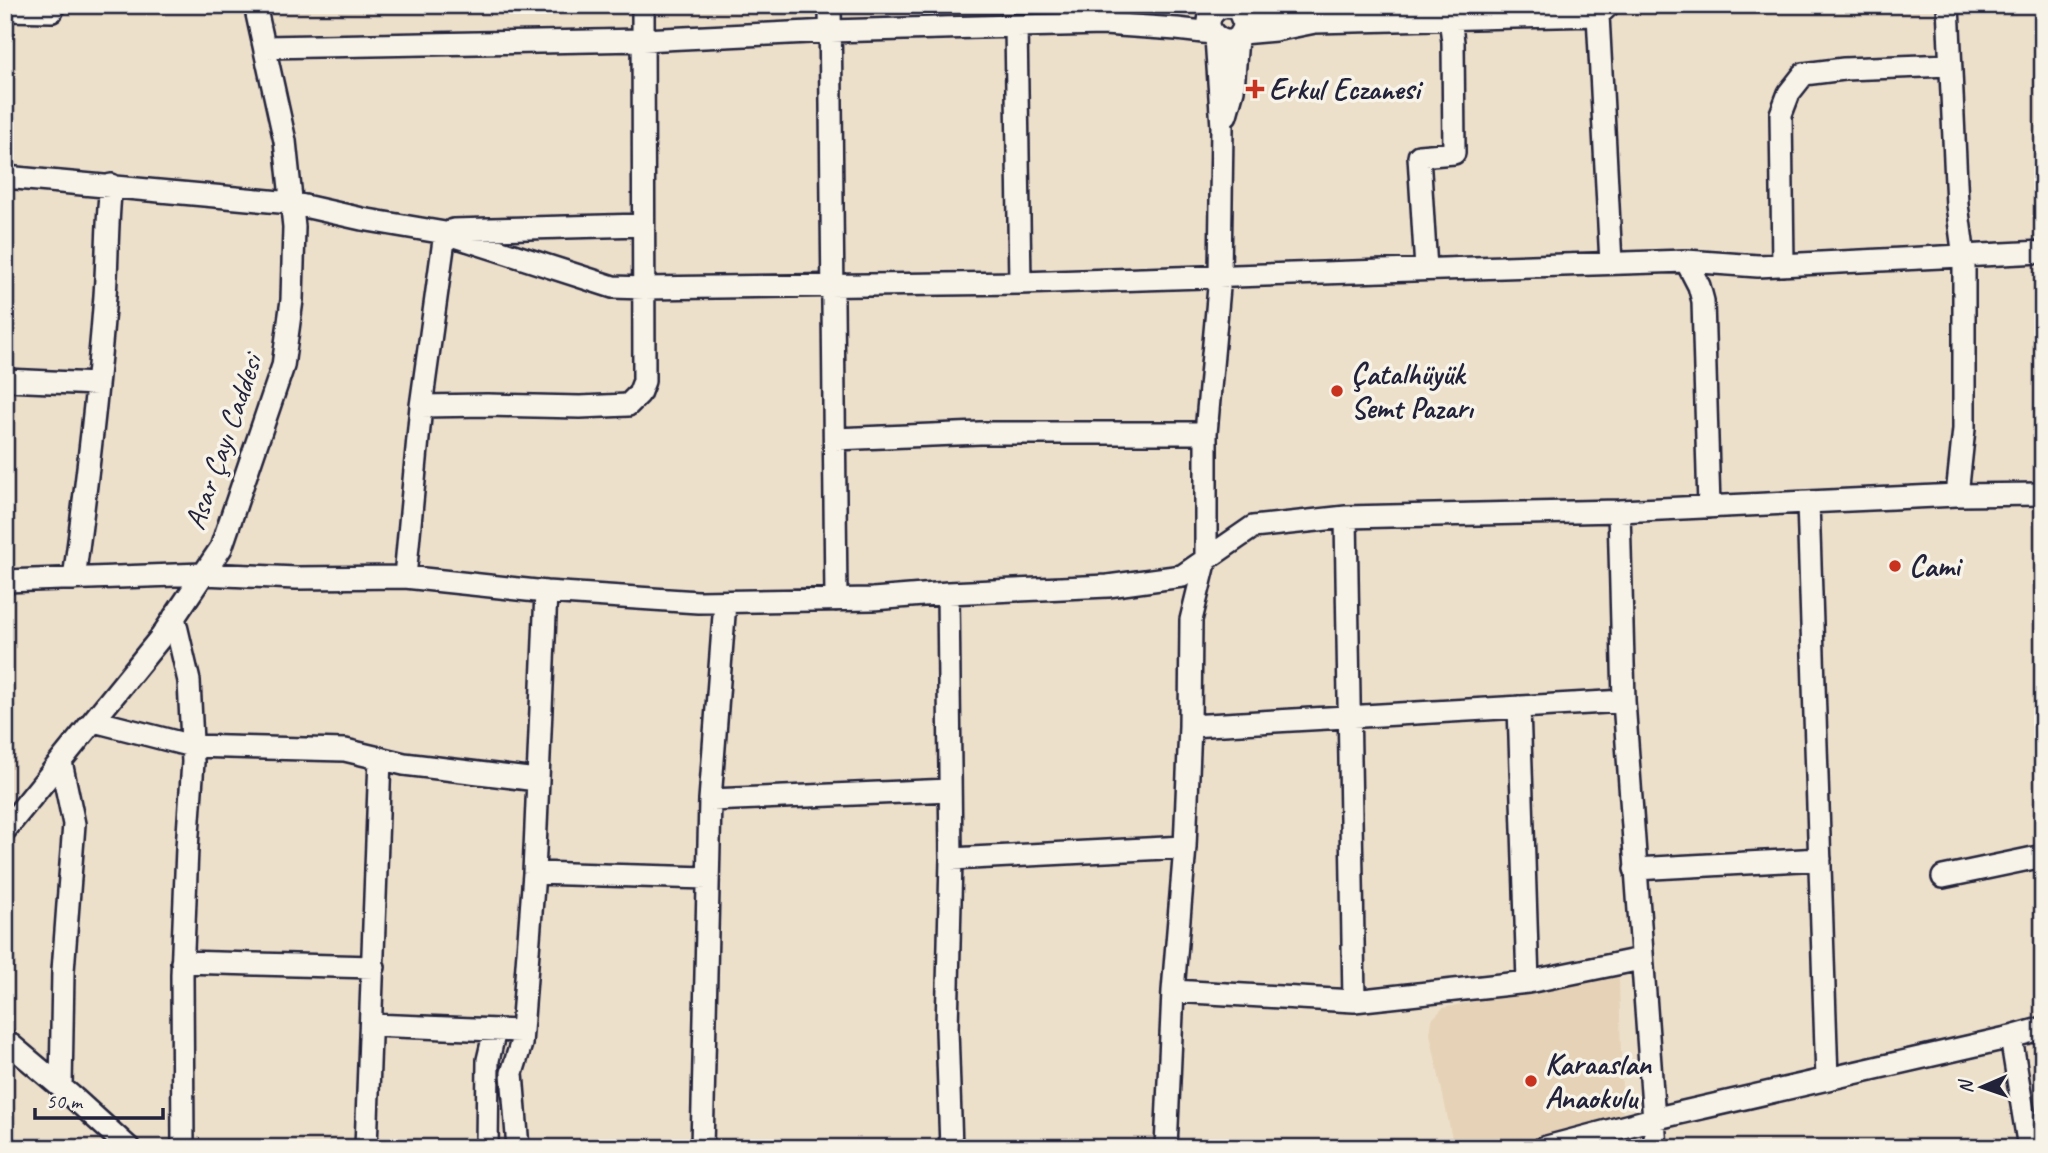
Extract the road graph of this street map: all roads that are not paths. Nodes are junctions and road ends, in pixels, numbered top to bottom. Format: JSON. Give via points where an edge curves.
{"nodes":[{"id":1,"x":256,"y":5,"type":"edge"},
{"id":2,"x":643,"y":5,"type":"edge"},
{"id":3,"x":830,"y":5,"type":"edge"},
{"id":4,"x":1948,"y":5,"type":"edge"},
{"id":5,"x":5,"y":10,"type":"edge"},
{"id":6,"x":1603,"y":10,"type":"edge"},
{"id":7,"x":52,"y":11,"type":"dead end"},
{"id":8,"x":1450,"y":17,"type":"junction"},
{"id":9,"x":1227,"y":19,"type":"edge"},
{"id":10,"x":1016,"y":26,"type":"junction"},
{"id":11,"x":830,"y":31,"type":"junction"},
{"id":12,"x":643,"y":40,"type":"junction"},
{"id":13,"x":265,"y":47,"type":"junction"},
{"id":14,"x":1950,"y":65,"type":"junction"},
{"id":15,"x":5,"y":177,"type":"edge"},
{"id":16,"x":111,"y":185,"type":"junction"},
{"id":17,"x":291,"y":203,"type":"junction"},
{"id":18,"x":643,"y":225,"type":"junction"},
{"id":19,"x":438,"y":232,"type":"junction"},
{"id":20,"x":2043,"y":252,"type":"edge"},
{"id":21,"x":1964,"y":257,"type":"junction"},
{"id":22,"x":1686,"y":261,"type":"junction"},
{"id":23,"x":1611,"y":263,"type":"junction"},
{"id":24,"x":1783,"y":264,"type":"junction"},
{"id":25,"x":1426,"y":269,"type":"junction"},
{"id":26,"x":1220,"y":276,"type":"junction"},
{"id":27,"x":1020,"y":283,"type":"junction"},
{"id":28,"x":833,"y":285,"type":"junction"},
{"id":29,"x":644,"y":288,"type":"junction"},
{"id":30,"x":5,"y":380,"type":"edge"},
{"id":31,"x":97,"y":384,"type":"junction"},
{"id":32,"x":421,"y":406,"type":"junction"},
{"id":33,"x":1206,"y":433,"type":"junction"},
{"id":34,"x":835,"y":439,"type":"junction"},
{"id":35,"x":1957,"y":495,"type":"junction"},
{"id":36,"x":2043,"y":495,"type":"edge"},
{"id":37,"x":1808,"y":503,"type":"junction"},
{"id":38,"x":1709,"y":507,"type":"junction"},
{"id":39,"x":1619,"y":511,"type":"junction"},
{"id":40,"x":1346,"y":517,"type":"junction"},
{"id":41,"x":1206,"y":559,"type":"junction"},
{"id":42,"x":203,"y":574,"type":"junction"},
{"id":43,"x":405,"y":577,"type":"junction"},
{"id":44,"x":74,"y":579,"type":"junction"},
{"id":45,"x":5,"y":581,"type":"edge"},
{"id":46,"x":546,"y":592,"type":"junction"},
{"id":47,"x":948,"y":593,"type":"junction"},
{"id":48,"x":836,"y":600,"type":"junction"},
{"id":49,"x":725,"y":602,"type":"junction"},
{"id":50,"x":174,"y":617,"type":"junction"},
{"id":51,"x":1624,"y":701,"type":"junction"},
{"id":52,"x":1519,"y":707,"type":"junction"},
{"id":53,"x":1349,"y":716,"type":"junction"},
{"id":54,"x":94,"y":721,"type":"junction"},
{"id":55,"x":1190,"y":726,"type":"junction"},
{"id":56,"x":192,"y":746,"type":"junction"},
{"id":57,"x":380,"y":758,"type":"junction"},
{"id":58,"x":61,"y":762,"type":"junction"},
{"id":59,"x":537,"y":780,"type":"junction"},
{"id":60,"x":950,"y":790,"type":"junction"},
{"id":61,"x":710,"y":800,"type":"junction"},
{"id":62,"x":5,"y":830,"type":"edge"},
{"id":63,"x":1185,"y":847,"type":"junction"},
{"id":64,"x":2043,"y":856,"type":"edge"},
{"id":65,"x":951,"y":859,"type":"junction"},
{"id":66,"x":1820,"y":859,"type":"junction"},
{"id":67,"x":1635,"y":869,"type":"junction"},
{"id":68,"x":534,"y":873,"type":"junction"},
{"id":69,"x":1943,"y":877,"type":"dead end"},
{"id":70,"x":707,"y":878,"type":"junction"},
{"id":71,"x":1641,"y":959,"type":"junction"},
{"id":72,"x":182,"y":962,"type":"junction"},
{"id":73,"x":373,"y":967,"type":"junction"},
{"id":74,"x":1528,"y":982,"type":"junction"},
{"id":75,"x":1173,"y":991,"type":"junction"},
{"id":76,"x":1354,"y":1001,"type":"junction"},
{"id":77,"x":372,"y":1025,"type":"junction"},
{"id":78,"x":2043,"y":1028,"type":"edge"},
{"id":79,"x":495,"y":1030,"type":"junction"},
{"id":80,"x":521,"y":1031,"type":"junction"},
{"id":81,"x":2011,"y":1037,"type":"junction"},
{"id":82,"x":5,"y":1040,"type":"edge"},
{"id":83,"x":1827,"y":1079,"type":"junction"},
{"id":84,"x":61,"y":1087,"type":"junction"},
{"id":85,"x":1653,"y":1119,"type":"junction"},
{"id":86,"x":129,"y":1148,"type":"edge"},
{"id":87,"x":183,"y":1148,"type":"edge"},
{"id":88,"x":366,"y":1148,"type":"edge"},
{"id":89,"x":487,"y":1148,"type":"edge"},
{"id":90,"x":518,"y":1148,"type":"edge"},
{"id":91,"x":702,"y":1148,"type":"edge"},
{"id":92,"x":951,"y":1148,"type":"edge"},
{"id":93,"x":1166,"y":1148,"type":"edge"},
{"id":94,"x":1543,"y":1148,"type":"edge"},
{"id":95,"x":1656,"y":1148,"type":"edge"},
{"id":96,"x":2029,"y":1148,"type":"edge"}],
"edges":[{"from":1,"to":13,"type":"street","name":"Asar Çayı Caddesi"},
{"from":2,"to":12,"type":"street"},
{"from":3,"to":11,"type":"street"},
{"from":4,"to":14,"type":"street"},
{"from":5,"to":7,"type":"street"},
{"from":6,"to":8,"type":"street"},
{"from":6,"to":23,"type":"street"},
{"from":8,"to":9,"type":"street","via":[[1315,22],[1275,30]]},
{"from":8,"to":25,"type":"street","via":[[1454,153],[1419,156]]},
{"from":9,"to":10,"type":"street","via":[[1177,29],[1104,24]]},
{"from":9,"to":26,"type":"street"},
{"from":10,"to":11,"type":"street"},
{"from":10,"to":27,"type":"street"},
{"from":11,"to":12,"type":"street"},
{"from":11,"to":28,"type":"street"},
{"from":12,"to":13,"type":"street"},
{"from":12,"to":18,"type":"street"},
{"from":13,"to":17,"type":"street","name":"Asar Çayı Caddesi","via":[[285,141]]},
{"from":14,"to":21,"type":"street"},
{"from":14,"to":24,"type":"street","via":[[1804,74],[1789,93],[1781,114]]},
{"from":15,"to":16,"type":"street"},
{"from":16,"to":17,"type":"street"},
{"from":16,"to":31,"type":"street"},
{"from":17,"to":19,"type":"street"},
{"from":17,"to":42,"type":"street","name":"Asar Çayı Caddesi","via":[[292,300],[283,366],[220,548]]},
{"from":18,"to":19,"type":"street"},
{"from":18,"to":29,"type":"street"},
{"from":19,"to":29,"type":"street","via":[[613,287]]},
{"from":19,"to":32,"type":"street"},
{"from":20,"to":21,"type":"street"},
{"from":21,"to":24,"type":"street"},
{"from":21,"to":35,"type":"street","via":[[1964,429]]},
{"from":22,"to":23,"type":"street"},
{"from":22,"to":24,"type":"street"},
{"from":22,"to":38,"type":"street","via":[[1703,301]]},
{"from":23,"to":25,"type":"street"},
{"from":25,"to":26,"type":"street"},
{"from":26,"to":27,"type":"street"},
{"from":26,"to":33,"type":"street"},
{"from":27,"to":28,"type":"street"},
{"from":28,"to":29,"type":"street"},
{"from":28,"to":34,"type":"street"},
{"from":29,"to":32,"type":"street","via":[[644,381],[628,405]]},
{"from":30,"to":31,"type":"street"},
{"from":31,"to":44,"type":"street"},
{"from":32,"to":43,"type":"street"},
{"from":33,"to":34,"type":"street","via":[[980,433]]},
{"from":33,"to":41,"type":"street"},
{"from":34,"to":48,"type":"street"},
{"from":35,"to":36,"type":"street"},
{"from":35,"to":37,"type":"street"},
{"from":37,"to":38,"type":"street"},
{"from":37,"to":66,"type":"street"},
{"from":38,"to":39,"type":"street"},
{"from":39,"to":40,"type":"street"},
{"from":39,"to":51,"type":"street"},
{"from":40,"to":41,"type":"street","via":[[1253,527]]},
{"from":40,"to":53,"type":"street"},
{"from":41,"to":47,"type":"street","via":[[1182,576],[1108,586]]},
{"from":41,"to":55,"type":"street","via":[[1191,620]]},
{"from":42,"to":43,"type":"street"},
{"from":42,"to":44,"type":"street"},
{"from":42,"to":50,"type":"street","name":"Asar Çayı Caddesi"},
{"from":43,"to":46,"type":"street"},
{"from":44,"to":45,"type":"street"},
{"from":46,"to":49,"type":"street"},
{"from":46,"to":59,"type":"street"},
{"from":47,"to":48,"type":"street"},
{"from":47,"to":60,"type":"street"},
{"from":48,"to":49,"type":"street"},
{"from":49,"to":61,"type":"street"},
{"from":50,"to":54,"type":"street","name":"Asar Çayı Caddesi"},
{"from":50,"to":56,"type":"street","via":[[189,681]]},
{"from":51,"to":52,"type":"street"},
{"from":51,"to":67,"type":"street"},
{"from":52,"to":53,"type":"street"},
{"from":52,"to":74,"type":"street"},
{"from":53,"to":55,"type":"street"},
{"from":53,"to":76,"type":"street"},
{"from":54,"to":56,"type":"street"},
{"from":54,"to":58,"type":"street","name":"Asar Çayı Caddesi"},
{"from":55,"to":63,"type":"street"},
{"from":56,"to":57,"type":"street","via":[[345,750]]},
{"from":56,"to":72,"type":"street"},
{"from":57,"to":59,"type":"street"},
{"from":57,"to":73,"type":"street"},
{"from":58,"to":62,"type":"street","name":"Asar Çayı Caddesi"},
{"from":58,"to":84,"type":"street","via":[[74,824],[63,971]]},
{"from":59,"to":68,"type":"street"},
{"from":60,"to":61,"type":"street"},
{"from":60,"to":65,"type":"street"},
{"from":61,"to":70,"type":"street"},
{"from":63,"to":65,"type":"street"},
{"from":63,"to":75,"type":"street"},
{"from":64,"to":69,"type":"street"},
{"from":65,"to":92,"type":"street","via":[[947,1028]]},
{"from":66,"to":67,"type":"street"},
{"from":66,"to":83,"type":"street"},
{"from":67,"to":71,"type":"street"},
{"from":68,"to":70,"type":"street"},
{"from":68,"to":80,"type":"street"},
{"from":70,"to":91,"type":"street"},
{"from":71,"to":74,"type":"street"},
{"from":71,"to":85,"type":"street"},
{"from":72,"to":73,"type":"street"},
{"from":72,"to":87,"type":"street"},
{"from":73,"to":77,"type":"street"},
{"from":74,"to":76,"type":"street"},
{"from":75,"to":76,"type":"street"},
{"from":75,"to":93,"type":"street"},
{"from":77,"to":79,"type":"street"},
{"from":77,"to":88,"type":"street"},
{"from":78,"to":81,"type":"street"},
{"from":79,"to":80,"type":"street"},
{"from":79,"to":89,"type":"street","via":[[488,1060]]},
{"from":80,"to":90,"type":"street","via":[[512,1073]]},
{"from":81,"to":83,"type":"street"},
{"from":81,"to":96,"type":"street"},
{"from":82,"to":84,"type":"street"},
{"from":83,"to":85,"type":"street"},
{"from":84,"to":86,"type":"street"},
{"from":85,"to":94,"type":"street"},
{"from":85,"to":95,"type":"street"}]}
